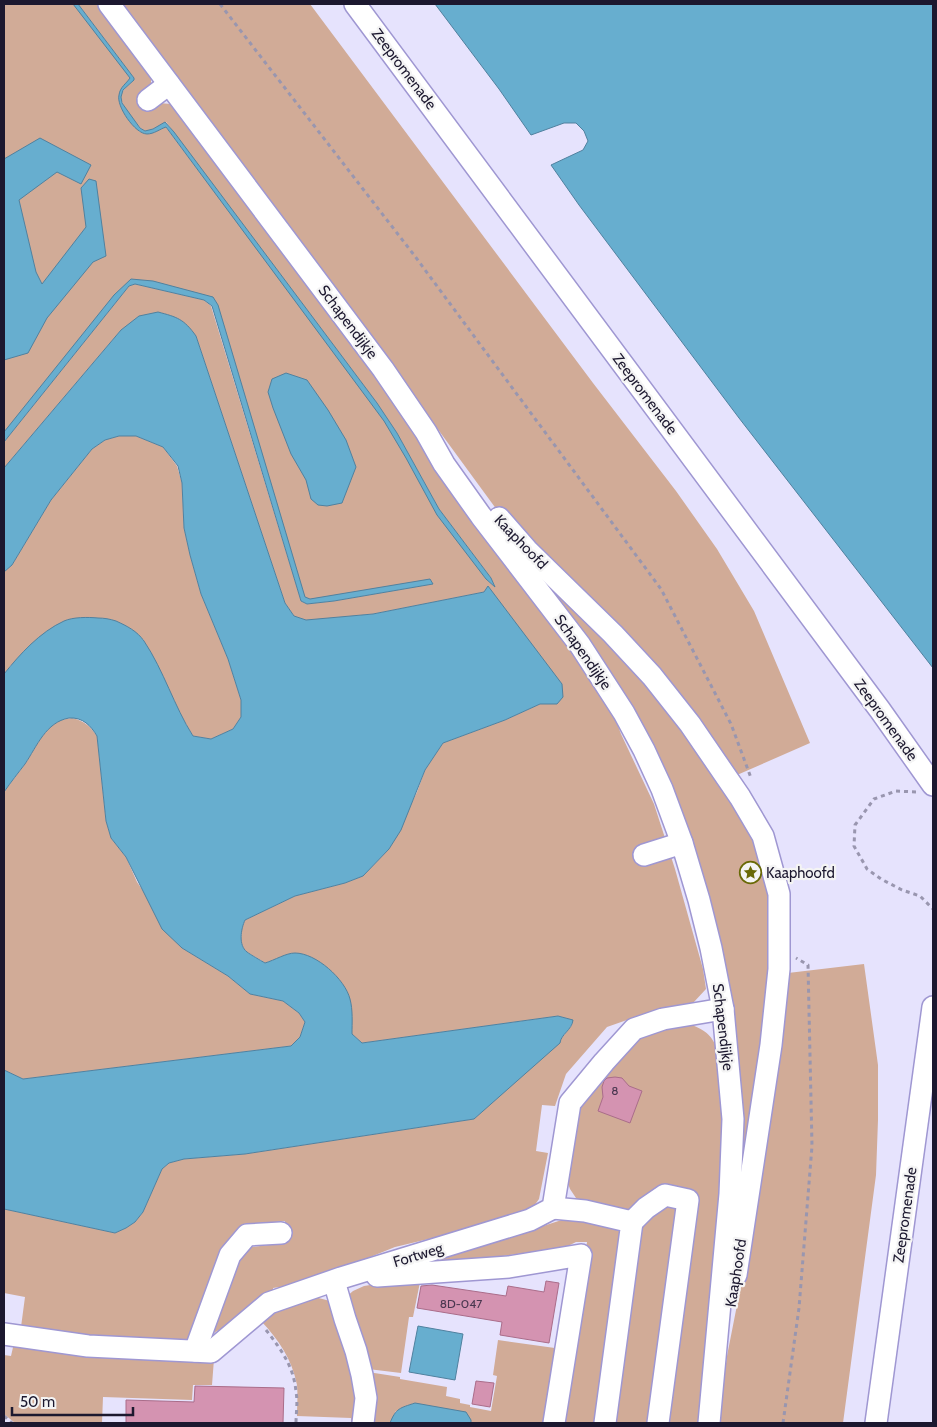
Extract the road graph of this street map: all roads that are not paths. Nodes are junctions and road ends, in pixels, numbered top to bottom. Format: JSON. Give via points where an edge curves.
{"nodes":[{"id":1,"x":109,"y":4,"type":"edge"},
{"id":2,"x":355,"y":4,"type":"edge"},
{"id":3,"x":169,"y":84,"type":"junction"},
{"id":4,"x":148,"y":100,"type":"dead end"},
{"id":5,"x":481,"y":516,"type":"junction"},
{"id":6,"x":927,"y":789,"type":"edge"},
{"id":7,"x":682,"y":843,"type":"junction"},
{"id":8,"x":644,"y":855,"type":"dead end"},
{"id":9,"x":933,"y":1007,"type":"edge"},
{"id":10,"x":723,"y":1009,"type":"junction"},
{"id":11,"x":553,"y":1208,"type":"junction"},
{"id":12,"x":632,"y":1222,"type":"junction"},
{"id":13,"x":281,"y":1233,"type":"dead end"},
{"id":14,"x":343,"y":1278,"type":"junction"},
{"id":15,"x":4,"y":1334,"type":"edge"},
{"id":16,"x":195,"y":1351,"type":"junction"},
{"id":17,"x":711,"y":1400,"type":"junction"},
{"id":18,"x":364,"y":1423,"type":"edge"},
{"id":19,"x":554,"y":1423,"type":"edge"},
{"id":20,"x":605,"y":1423,"type":"edge"},
{"id":21,"x":658,"y":1423,"type":"edge"},
{"id":22,"x":709,"y":1423,"type":"edge"},
{"id":23,"x":876,"y":1423,"type":"edge"}],
"edges":[{"from":1,"to":3,"type":"street","name":"Schapendijkje"},
{"from":2,"to":6,"type":"street","name":"Zeepromenade","via":[[868,694]]},
{"from":3,"to":4,"type":"street"},
{"from":3,"to":5,"type":"street","name":"Schapendijkje","via":[[383,369]]},
{"from":5,"to":7,"type":"street","name":"Schapendijkje","via":[[580,645],[624,713],[662,788]]},
{"from":5,"to":17,"type":"street","name":"Kaaphoofd","via":[[490,510],[494,512],[527,550],[620,641],[690,724],[763,836],[779,894],[779,969],[771,1045],[718,1388]]},
{"from":7,"to":8,"type":"street"},
{"from":7,"to":10,"type":"street","name":"Schapendijkje","via":[[702,910]]},
{"from":9,"to":23,"type":"street","name":"Zeepromenade"},
{"from":10,"to":11,"type":"street","via":[[663,1019],[634,1029],[604,1062],[570,1103]]},
{"from":10,"to":17,"type":"street","name":"Schapendijkje","via":[[732,1128],[730,1194]]},
{"from":11,"to":12,"type":"street","via":[[585,1211]]},
{"from":11,"to":14,"type":"street","name":"Fortweg","via":[[530,1220]]},
{"from":12,"to":20,"type":"street"},
{"from":12,"to":21,"type":"street","via":[[665,1195],[688,1200]]},
{"from":13,"to":16,"type":"street","via":[[247,1235],[230,1255]]},
{"from":14,"to":16,"type":"street","name":"Fortweg","via":[[270,1303],[211,1352]]},
{"from":14,"to":18,"type":"street","via":[[345,1320],[356,1350],[366,1398]]},
{"from":14,"to":19,"type":"street","via":[[509,1267],[581,1255]]},
{"from":15,"to":16,"type":"street","name":"Fortweg","via":[[88,1346]]},
{"from":17,"to":22,"type":"street","name":"Schapendijkje"}]}
